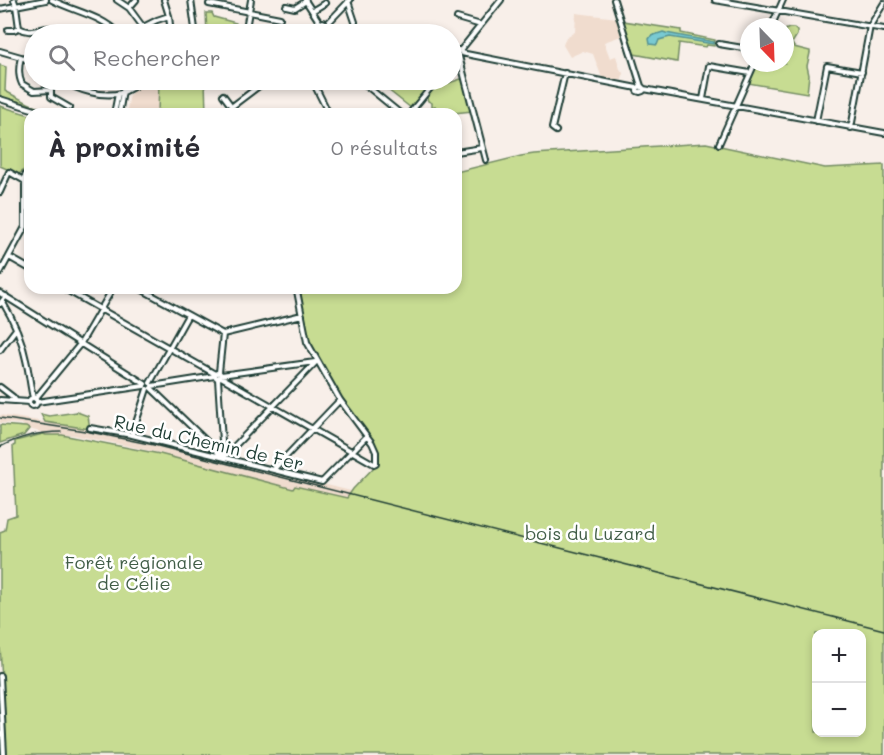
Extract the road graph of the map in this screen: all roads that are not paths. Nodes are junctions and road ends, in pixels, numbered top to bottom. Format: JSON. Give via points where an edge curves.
{"nodes":[{"id":1,"x":14,"y":0,"type":"edge"},
{"id":2,"x":43,"y":0,"type":"edge"},
{"id":3,"x":117,"y":0,"type":"edge"},
{"id":4,"x":164,"y":0,"type":"edge"},
{"id":5,"x":191,"y":0,"type":"edge"},
{"id":6,"x":251,"y":0,"type":"edge"},
{"id":7,"x":305,"y":0,"type":"edge"},
{"id":8,"x":501,"y":0,"type":"edge"},
{"id":9,"x":614,"y":0,"type":"edge"},
{"id":10,"x":715,"y":0,"type":"edge"},
{"id":11,"x":783,"y":0,"type":"edge"},
{"id":12,"x":55,"y":1,"type":"edge"},
{"id":13,"x":349,"y":1,"type":"edge"},
{"id":14,"x":138,"y":2,"type":"edge"},
{"id":15,"x":733,"y":2,"type":"edge"},
{"id":16,"x":325,"y":3,"type":"dead end"},
{"id":17,"x":884,"y":3,"type":"edge"},
{"id":18,"x":208,"y":4,"type":"dead end"},
{"id":19,"x":16,"y":6,"type":"junction"},
{"id":20,"x":286,"y":6,"type":"dead end"},
{"id":21,"x":129,"y":8,"type":"junction"},
{"id":22,"x":0,"y":9,"type":"edge"},
{"id":23,"x":312,"y":11,"type":"junction"},
{"id":24,"x":779,"y":11,"type":"junction"},
{"id":25,"x":249,"y":12,"type":"junction"},
{"id":26,"x":169,"y":16,"type":"junction"},
{"id":27,"x":280,"y":18,"type":"dead end"},
{"id":28,"x":457,"y":18,"type":"dead end"},
{"id":29,"x":776,"y":18,"type":"edge"},
{"id":30,"x":355,"y":22,"type":"dead end"},
{"id":31,"x":320,"y":23,"type":"joint"},
{"id":32,"x":106,"y":24,"type":"edge"},
{"id":33,"x":141,"y":24,"type":"edge"},
{"id":34,"x":149,"y":24,"type":"edge"},
{"id":35,"x":170,"y":24,"type":"edge"},
{"id":36,"x":194,"y":24,"type":"edge"},
{"id":37,"x":247,"y":24,"type":"edge"},
{"id":38,"x":326,"y":24,"type":"edge"},
{"id":39,"x":330,"y":24,"type":"edge"},
{"id":40,"x":481,"y":25,"type":"junction"},
{"id":41,"x":870,"y":26,"type":"junction"},
{"id":42,"x":19,"y":28,"type":"junction"},
{"id":43,"x":884,"y":29,"type":"edge"},
{"id":44,"x":8,"y":30,"type":"dead end"},
{"id":45,"x":24,"y":30,"type":"edge"},
{"id":46,"x":719,"y":45,"type":"dead end"},
{"id":47,"x":462,"y":48,"type":"edge"},
{"id":48,"x":740,"y":48,"type":"edge"},
{"id":49,"x":0,"y":51,"type":"edge"},
{"id":50,"x":462,"y":54,"type":"edge"},
{"id":51,"x":21,"y":57,"type":"junction"},
{"id":52,"x":24,"y":58,"type":"edge"},
{"id":53,"x":462,"y":69,"type":"edge"},
{"id":54,"x":862,"y":72,"type":"junction"},
{"id":55,"x":565,"y":73,"type":"junction"},
{"id":56,"x":750,"y":74,"type":"joint"},
{"id":57,"x":24,"y":85,"type":"edge"},
{"id":58,"x":641,"y":87,"type":"junction"},
{"id":59,"x":32,"y":90,"type":"edge"},
{"id":60,"x":51,"y":90,"type":"joint"},
{"id":61,"x":83,"y":90,"type":"edge"},
{"id":62,"x":127,"y":90,"type":"edge"},
{"id":63,"x":254,"y":90,"type":"edge"},
{"id":64,"x":317,"y":90,"type":"edge"},
{"id":65,"x":372,"y":90,"type":"edge"},
{"id":66,"x":429,"y":90,"type":"edge"},
{"id":67,"x":123,"y":92,"type":"junction"},
{"id":68,"x":118,"y":93,"type":"junction"},
{"id":69,"x":223,"y":95,"type":"dead end"},
{"id":70,"x":703,"y":99,"type":"junction"},
{"id":71,"x":0,"y":100,"type":"edge"},
{"id":72,"x":232,"y":106,"type":"junction"},
{"id":73,"x":737,"y":106,"type":"junction"},
{"id":74,"x":25,"y":108,"type":"edge"},
{"id":75,"x":27,"y":108,"type":"edge"},
{"id":76,"x":70,"y":108,"type":"dead end"},
{"id":77,"x":116,"y":108,"type":"edge"},
{"id":78,"x":118,"y":108,"type":"edge"},
{"id":79,"x":230,"y":108,"type":"edge"},
{"id":80,"x":326,"y":108,"type":"edge"},
{"id":81,"x":394,"y":108,"type":"edge"},
{"id":82,"x":415,"y":108,"type":"edge"},
{"id":83,"x":816,"y":121,"type":"junction"},
{"id":84,"x":851,"y":128,"type":"junction"},
{"id":85,"x":556,"y":131,"type":"dead end"},
{"id":86,"x":884,"y":133,"type":"edge"},
{"id":87,"x":719,"y":144,"type":"dead end"},
{"id":88,"x":482,"y":148,"type":"junction"},
{"id":89,"x":462,"y":151,"type":"edge"},
{"id":90,"x":486,"y":160,"type":"dead end"},
{"id":91,"x":24,"y":175,"type":"edge"},
{"id":92,"x":17,"y":177,"type":"junction"},
{"id":93,"x":24,"y":180,"type":"edge"},
{"id":94,"x":0,"y":192,"type":"edge"},
{"id":95,"x":24,"y":229,"type":"edge"},
{"id":96,"x":9,"y":257,"type":"junction"},
{"id":97,"x":24,"y":266,"type":"edge"},
{"id":98,"x":0,"y":273,"type":"edge"},
{"id":99,"x":0,"y":293,"type":"edge"},
{"id":100,"x":73,"y":294,"type":"edge"},
{"id":101,"x":110,"y":294,"type":"edge"},
{"id":102,"x":150,"y":294,"type":"edge"},
{"id":103,"x":298,"y":294,"type":"edge"},
{"id":104,"x":6,"y":296,"type":"junction"},
{"id":105,"x":1,"y":302,"type":"edge"},
{"id":106,"x":101,"y":310,"type":"junction"},
{"id":107,"x":188,"y":315,"type":"junction"},
{"id":108,"x":302,"y":315,"type":"junction"},
{"id":109,"x":16,"y":329,"type":"junction"},
{"id":110,"x":224,"y":334,"type":"junction"},
{"id":111,"x":81,"y":343,"type":"junction"},
{"id":112,"x":169,"y":348,"type":"junction"},
{"id":113,"x":0,"y":350,"type":"edge"},
{"id":114,"x":316,"y":361,"type":"junction"},
{"id":115,"x":218,"y":376,"type":"junction"},
{"id":116,"x":148,"y":386,"type":"junction"},
{"id":117,"x":0,"y":387,"type":"edge"},
{"id":118,"x":0,"y":400,"type":"edge"},
{"id":119,"x":34,"y":400,"type":"junction"},
{"id":120,"x":340,"y":400,"type":"junction"},
{"id":121,"x":16,"y":401,"type":"junction"},
{"id":122,"x":273,"y":407,"type":"junction"},
{"id":123,"x":90,"y":428,"type":"dead end"},
{"id":124,"x":312,"y":429,"type":"junction"},
{"id":125,"x":132,"y":435,"type":"junction"},
{"id":126,"x":367,"y":436,"type":"junction"},
{"id":127,"x":352,"y":451,"type":"junction"},
{"id":128,"x":224,"y":458,"type":"junction"},
{"id":129,"x":273,"y":470,"type":"junction"},
{"id":130,"x":0,"y":676,"type":"edge"},
{"id":131,"x":4,"y":755,"type":"edge"}],
"edges":[{"from":1,"to":19,"type":"street"},
{"from":2,"to":19,"type":"street"},
{"from":3,"to":21,"type":"street"},
{"from":4,"to":26,"type":"street"},
{"from":5,"to":36,"type":"street"},
{"from":6,"to":25,"type":"street"},
{"from":7,"to":20,"type":"street","via":[[295,8]]},
{"from":7,"to":23,"type":"street"},
{"from":8,"to":40,"type":"street"},
{"from":9,"to":58,"type":"street"},
{"from":10,"to":15,"type":"street"},
{"from":11,"to":24,"type":"street"},
{"from":12,"to":32,"type":"street"},
{"from":13,"to":30,"type":"street"},
{"from":13,"to":39,"type":"street"},
{"from":14,"to":21,"type":"street"},
{"from":15,"to":24,"type":"street"},
{"from":16,"to":23,"type":"street"},
{"from":17,"to":41,"type":"street"},
{"from":18,"to":25,"type":"street"},
{"from":19,"to":22,"type":"street"},
{"from":19,"to":42,"type":"street"},
{"from":21,"to":33,"type":"street"},
{"from":23,"to":31,"type":"street"},
{"from":24,"to":29,"type":"street"},
{"from":24,"to":41,"type":"street"},
{"from":25,"to":27,"type":"street"},
{"from":25,"to":37,"type":"street"},
{"from":26,"to":34,"type":"street"},
{"from":26,"to":35,"type":"street"},
{"from":28,"to":40,"type":"street"},
{"from":31,"to":38,"type":"street"},
{"from":40,"to":47,"type":"street"},
{"from":41,"to":43,"type":"street"},
{"from":41,"to":54,"type":"street"},
{"from":42,"to":44,"type":"street"},
{"from":42,"to":45,"type":"street"},
{"from":46,"to":48,"type":"street"},
{"from":49,"to":51,"type":"street"},
{"from":50,"to":55,"type":"street"},
{"from":51,"to":52,"type":"street"},
{"from":51,"to":57,"type":"street","via":[[20,77]]},
{"from":53,"to":88,"type":"street"},
{"from":54,"to":83,"type":"street","via":[[827,66]]},
{"from":54,"to":84,"type":"street"},
{"from":55,"to":58,"type":"street"},
{"from":55,"to":85,"type":"street","via":[[552,128]]},
{"from":56,"to":70,"type":"street","via":[[709,66]]},
{"from":56,"to":73,"type":"street"},
{"from":58,"to":70,"type":"street"},
{"from":59,"to":60,"type":"street"},
{"from":60,"to":76,"type":"street","via":[[51,97]]},
{"from":61,"to":68,"type":"street"},
{"from":62,"to":67,"type":"street"},
{"from":63,"to":72,"type":"street"},
{"from":64,"to":80,"type":"street"},
{"from":65,"to":81,"type":"street"},
{"from":66,"to":82,"type":"street"},
{"from":67,"to":68,"type":"street"},
{"from":67,"to":78,"type":"street"},
{"from":68,"to":77,"type":"street"},
{"from":69,"to":72,"type":"street"},
{"from":70,"to":73,"type":"street"},
{"from":71,"to":74,"type":"street"},
{"from":71,"to":75,"type":"street"},
{"from":72,"to":79,"type":"street"},
{"from":73,"to":83,"type":"street"},
{"from":73,"to":87,"type":"street"},
{"from":83,"to":84,"type":"street"},
{"from":84,"to":86,"type":"street"},
{"from":88,"to":89,"type":"street"},
{"from":88,"to":90,"type":"street"},
{"from":91,"to":92,"type":"street"},
{"from":92,"to":93,"type":"street"},
{"from":92,"to":94,"type":"street","via":[[9,172]]},
{"from":95,"to":96,"type":"street"},
{"from":96,"to":97,"type":"street"},
{"from":96,"to":98,"type":"street"},
{"from":99,"to":104,"type":"street"},
{"from":100,"to":106,"type":"street"},
{"from":101,"to":106,"type":"street"},
{"from":102,"to":107,"type":"street"},
{"from":103,"to":108,"type":"street"},
{"from":104,"to":105,"type":"street"},
{"from":104,"to":111,"type":"street"},
{"from":105,"to":109,"type":"street"},
{"from":106,"to":111,"type":"street"},
{"from":106,"to":112,"type":"street"},
{"from":107,"to":110,"type":"street"},
{"from":107,"to":112,"type":"street"},
{"from":108,"to":110,"type":"street"},
{"from":108,"to":114,"type":"street","via":[[307,342]]},
{"from":109,"to":113,"type":"street"},
{"from":109,"to":119,"type":"street"},
{"from":110,"to":115,"type":"street"},
{"from":111,"to":116,"type":"street"},
{"from":111,"to":119,"type":"street"},
{"from":112,"to":115,"type":"street"},
{"from":112,"to":116,"type":"street"},
{"from":114,"to":115,"type":"street"},
{"from":114,"to":120,"type":"street"},
{"from":114,"to":122,"type":"street"},
{"from":115,"to":116,"type":"street"},
{"from":115,"to":122,"type":"street"},
{"from":115,"to":128,"type":"street"},
{"from":116,"to":119,"type":"street"},
{"from":116,"to":125,"type":"street"},
{"from":116,"to":128,"type":"street"},
{"from":117,"to":121,"type":"street"},
{"from":118,"to":121,"type":"street"},
{"from":119,"to":121,"type":"street"},
{"from":120,"to":124,"type":"street"},
{"from":120,"to":126,"type":"street"},
{"from":122,"to":124,"type":"street"},
{"from":122,"to":128,"type":"street"},
{"from":123,"to":125,"type":"street","name":"Rue du Chemin de Fer"},
{"from":124,"to":127,"type":"street"},
{"from":124,"to":129,"type":"street"},
{"from":125,"to":128,"type":"street","name":"Rue du Chemin de Fer"},
{"from":126,"to":127,"type":"street"},
{"from":126,"to":127,"type":"street","via":[[376,452],[375,464]]},
{"from":127,"to":129,"type":"street","name":"Rue du Chemin de Fer","via":[[322,482]]},
{"from":128,"to":129,"type":"street","name":"Rue du Chemin de Fer"},
{"from":130,"to":131,"type":"street"}]}
